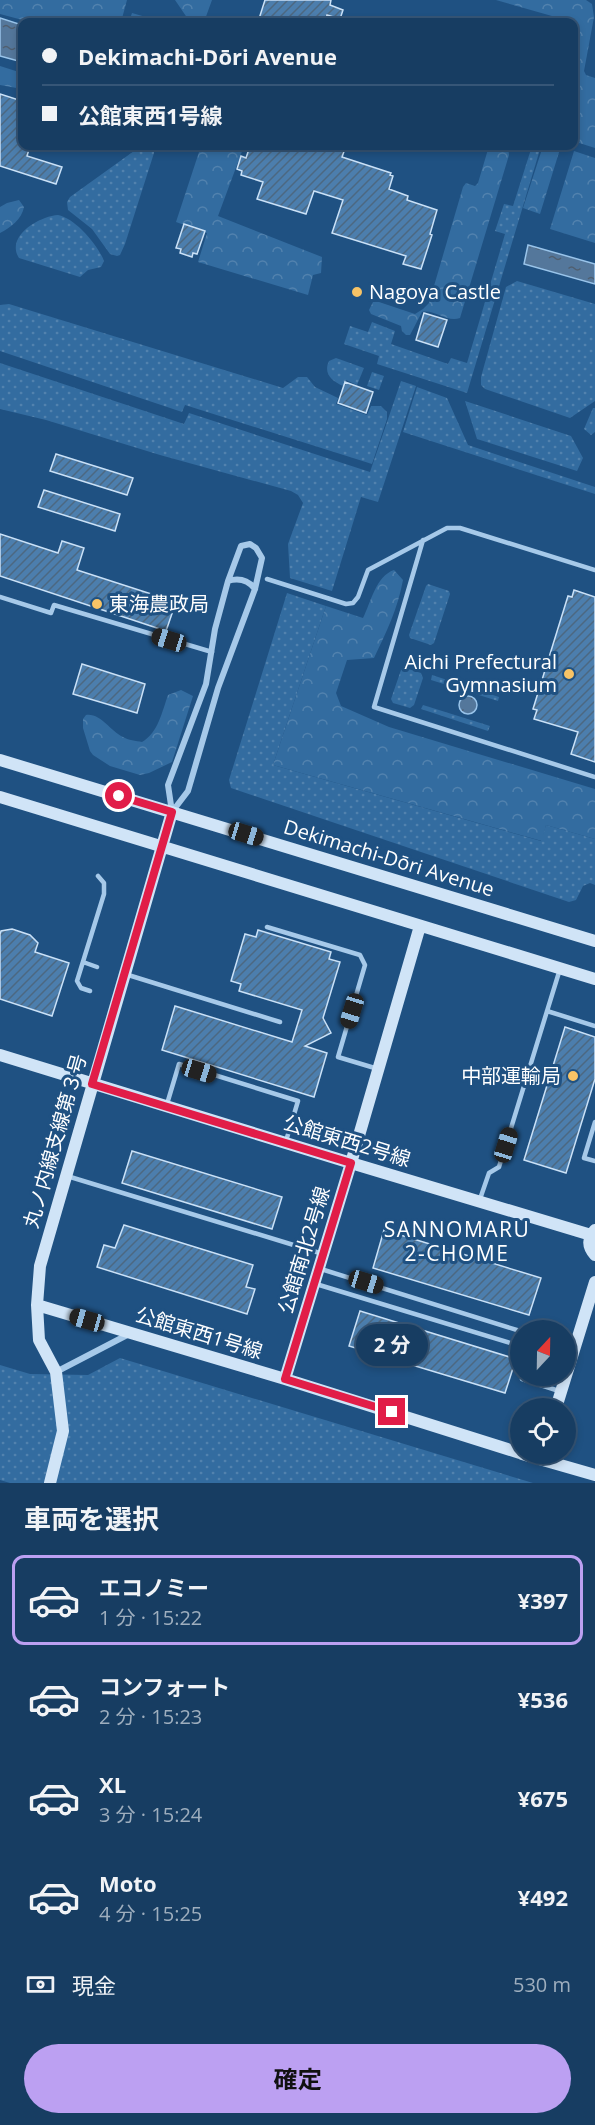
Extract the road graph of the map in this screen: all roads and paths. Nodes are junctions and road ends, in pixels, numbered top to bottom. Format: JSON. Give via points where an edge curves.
{"nodes":[{"id":1,"x":423,"y":540,"type":"junction"},
{"id":2,"x":595,"y":570,"type":"edge"},
{"id":3,"x":267,"y":579,"type":"dead end"},
{"id":4,"x":228,"y":581,"type":"junction"},
{"id":5,"x":255,"y":589,"type":"junction"},
{"id":6,"x":0,"y":597,"type":"edge"},
{"id":7,"x":212,"y":652,"type":"junction"},
{"id":8,"x":0,"y":760,"type":"edge"},
{"id":9,"x":595,"y":777,"type":"edge"},
{"id":10,"x":0,"y":798,"type":"edge"},
{"id":11,"x":172,"y":812,"type":"junction"},
{"id":12,"x":162,"y":846,"type":"junction"},
{"id":13,"x":98,"y":876,"type":"dead end"},
{"id":14,"x":420,"y":926,"type":"junction"},
{"id":15,"x":267,"y":927,"type":"dead end"},
{"id":16,"x":595,"y":941,"type":"edge"},
{"id":17,"x":83,"y":962,"type":"junction"},
{"id":18,"x":97,"y":967,"type":"dead end"},
{"id":19,"x":561,"y":968,"type":"junction"},
{"id":20,"x":124,"y":974,"type":"junction"},
{"id":21,"x":595,"y":979,"type":"edge"},
{"id":22,"x":90,"y":991,"type":"dead end"},
{"id":23,"x":547,"y":1011,"type":"junction"},
{"id":24,"x":280,"y":1022,"type":"dead end"},
{"id":25,"x":595,"y":1026,"type":"edge"},
{"id":26,"x":0,"y":1055,"type":"edge"},
{"id":27,"x":378,"y":1069,"type":"junction"},
{"id":28,"x":92,"y":1084,"type":"junction"},
{"id":29,"x":166,"y":1106,"type":"junction"},
{"id":30,"x":595,"y":1122,"type":"edge"},
{"id":31,"x":285,"y":1143,"type":"junction"},
{"id":32,"x":595,"y":1161,"type":"edge"},
{"id":33,"x":351,"y":1163,"type":"junction"},
{"id":34,"x":66,"y":1175,"type":"junction"},
{"id":35,"x":480,"y":1202,"type":"junction"},
{"id":36,"x":593,"y":1232,"type":"edge"},
{"id":37,"x":323,"y":1254,"type":"junction"},
{"id":38,"x":595,"y":1256,"type":"edge"},
{"id":39,"x":319,"y":1268,"type":"junction"},
{"id":40,"x":595,"y":1282,"type":"edge"},
{"id":41,"x":314,"y":1284,"type":"junction"},
{"id":42,"x":37,"y":1305,"type":"junction"},
{"id":43,"x":510,"y":1327,"type":"edge"},
{"id":44,"x":576,"y":1331,"type":"edge"},
{"id":45,"x":131,"y":1333,"type":"junction"},
{"id":46,"x":510,"y":1343,"type":"edge"},
{"id":47,"x":56,"y":1372,"type":"junction"},
{"id":48,"x":285,"y":1379,"type":"junction"},
{"id":49,"x":544,"y":1386,"type":"edge"},
{"id":50,"x":563,"y":1386,"type":"edge"},
{"id":51,"x":562,"y":1392,"type":"junction"},
{"id":52,"x":560,"y":1398,"type":"edge"},
{"id":53,"x":510,"y":1450,"type":"edge"},
{"id":54,"x":564,"y":1464,"type":"edge"},
{"id":55,"x":595,"y":1475,"type":"edge"},
{"id":56,"x":50,"y":1483,"type":"edge"}],
"edges":[{"from":1,"to":2,"type":"lane","via":[[447,528],[460,528]]},
{"from":1,"to":3,"type":"lane","via":[[368,570],[353,603]]},
{"from":1,"to":9,"type":"lane","via":[[374,707]]},
{"from":4,"to":5,"type":"street","via":[[238,578]]},
{"from":4,"to":5,"type":"street","via":[[242,546],[250,544],[262,558]]},
{"from":4,"to":7,"type":"street"},
{"from":5,"to":11,"type":"street","via":[[218,688],[188,791]]},
{"from":6,"to":7,"type":"lane","via":[[51,613],[54,605]]},
{"from":7,"to":11,"type":"street","via":[[206,684],[168,785]]},
{"from":8,"to":11,"type":"street","name":"Dekimachi-Dōri Avenue"},
{"from":10,"to":12,"type":"street"},
{"from":11,"to":12,"type":"street","name":"丸ノ内線支線第３号"},
{"from":11,"to":16,"type":"street","name":"Dekimachi-Dōri Avenue"},
{"from":12,"to":14,"type":"street"},
{"from":12,"to":20,"type":"street","name":"丸ノ内線支線第３号"},
{"from":13,"to":17,"type":"lane","via":[[104,883],[104,894]]},
{"from":14,"to":19,"type":"street"},
{"from":14,"to":27,"type":"street","name":"公館南北2号線"},
{"from":15,"to":27,"type":"lane","via":[[360,955],[365,966],[338,1057]]},
{"from":17,"to":18,"type":"lane"},
{"from":17,"to":22,"type":"lane","via":[[77,981],[81,988]]},
{"from":19,"to":21,"type":"street"},
{"from":19,"to":23,"type":"lane"},
{"from":20,"to":24,"type":"lane"},
{"from":20,"to":28,"type":"street","name":"丸ノ内線支線第３号"},
{"from":23,"to":25,"type":"lane"},
{"from":23,"to":35,"type":"lane","via":[[499,1167],[489,1173]]},
{"from":26,"to":28,"type":"street","name":"公館東西2号線"},
{"from":27,"to":33,"type":"street","name":"公館南北2号線"},
{"from":28,"to":29,"type":"street","name":"公館東西2号線"},
{"from":28,"to":34,"type":"street","name":"丸ノ内線支線第３号"},
{"from":29,"to":31,"type":"street","name":"公館東西2号線"},
{"from":29,"to":31,"type":"lane","via":[[179,1064],[298,1101]]},
{"from":30,"to":32,"type":"lane","via":[[584,1158]]},
{"from":31,"to":33,"type":"street","name":"公館東西2号線"},
{"from":33,"to":35,"type":"street","name":"公館東西2号線"},
{"from":33,"to":37,"type":"street","name":"公館南北2号線"},
{"from":34,"to":37,"type":"lane"},
{"from":34,"to":42,"type":"street","name":"丸ノ内線支線第３号","via":[[40,1266]]},
{"from":35,"to":36,"type":"street","name":"公館東西2号線"},
{"from":36,"to":38,"type":"street","name":"公館東西2号線","via":[[589,1245]]},
{"from":37,"to":39,"type":"street","name":"公館南北2号線"},
{"from":39,"to":41,"type":"street","name":"公館南北2号線"},
{"from":39,"to":43,"type":"lane"},
{"from":40,"to":44,"type":"street"},
{"from":41,"to":46,"type":"lane"},
{"from":41,"to":48,"type":"street","name":"公館南北2号線"},
{"from":42,"to":45,"type":"street","name":"公館東西1号線"},
{"from":42,"to":47,"type":"street","name":"丸ノ内線支線第３号","via":[[39,1340]]},
{"from":45,"to":47,"type":"street"},
{"from":45,"to":48,"type":"street","name":"公館東西1号線"},
{"from":47,"to":56,"type":"street","name":"丸ノ内線支線第３号","via":[[63,1431]]},
{"from":48,"to":53,"type":"street","name":"公館東西1号線"},
{"from":49,"to":51,"type":"lane"},
{"from":50,"to":51,"type":"street"},
{"from":51,"to":52,"type":"street"},
{"from":54,"to":55,"type":"street","name":"公館東西1号線"}]}
